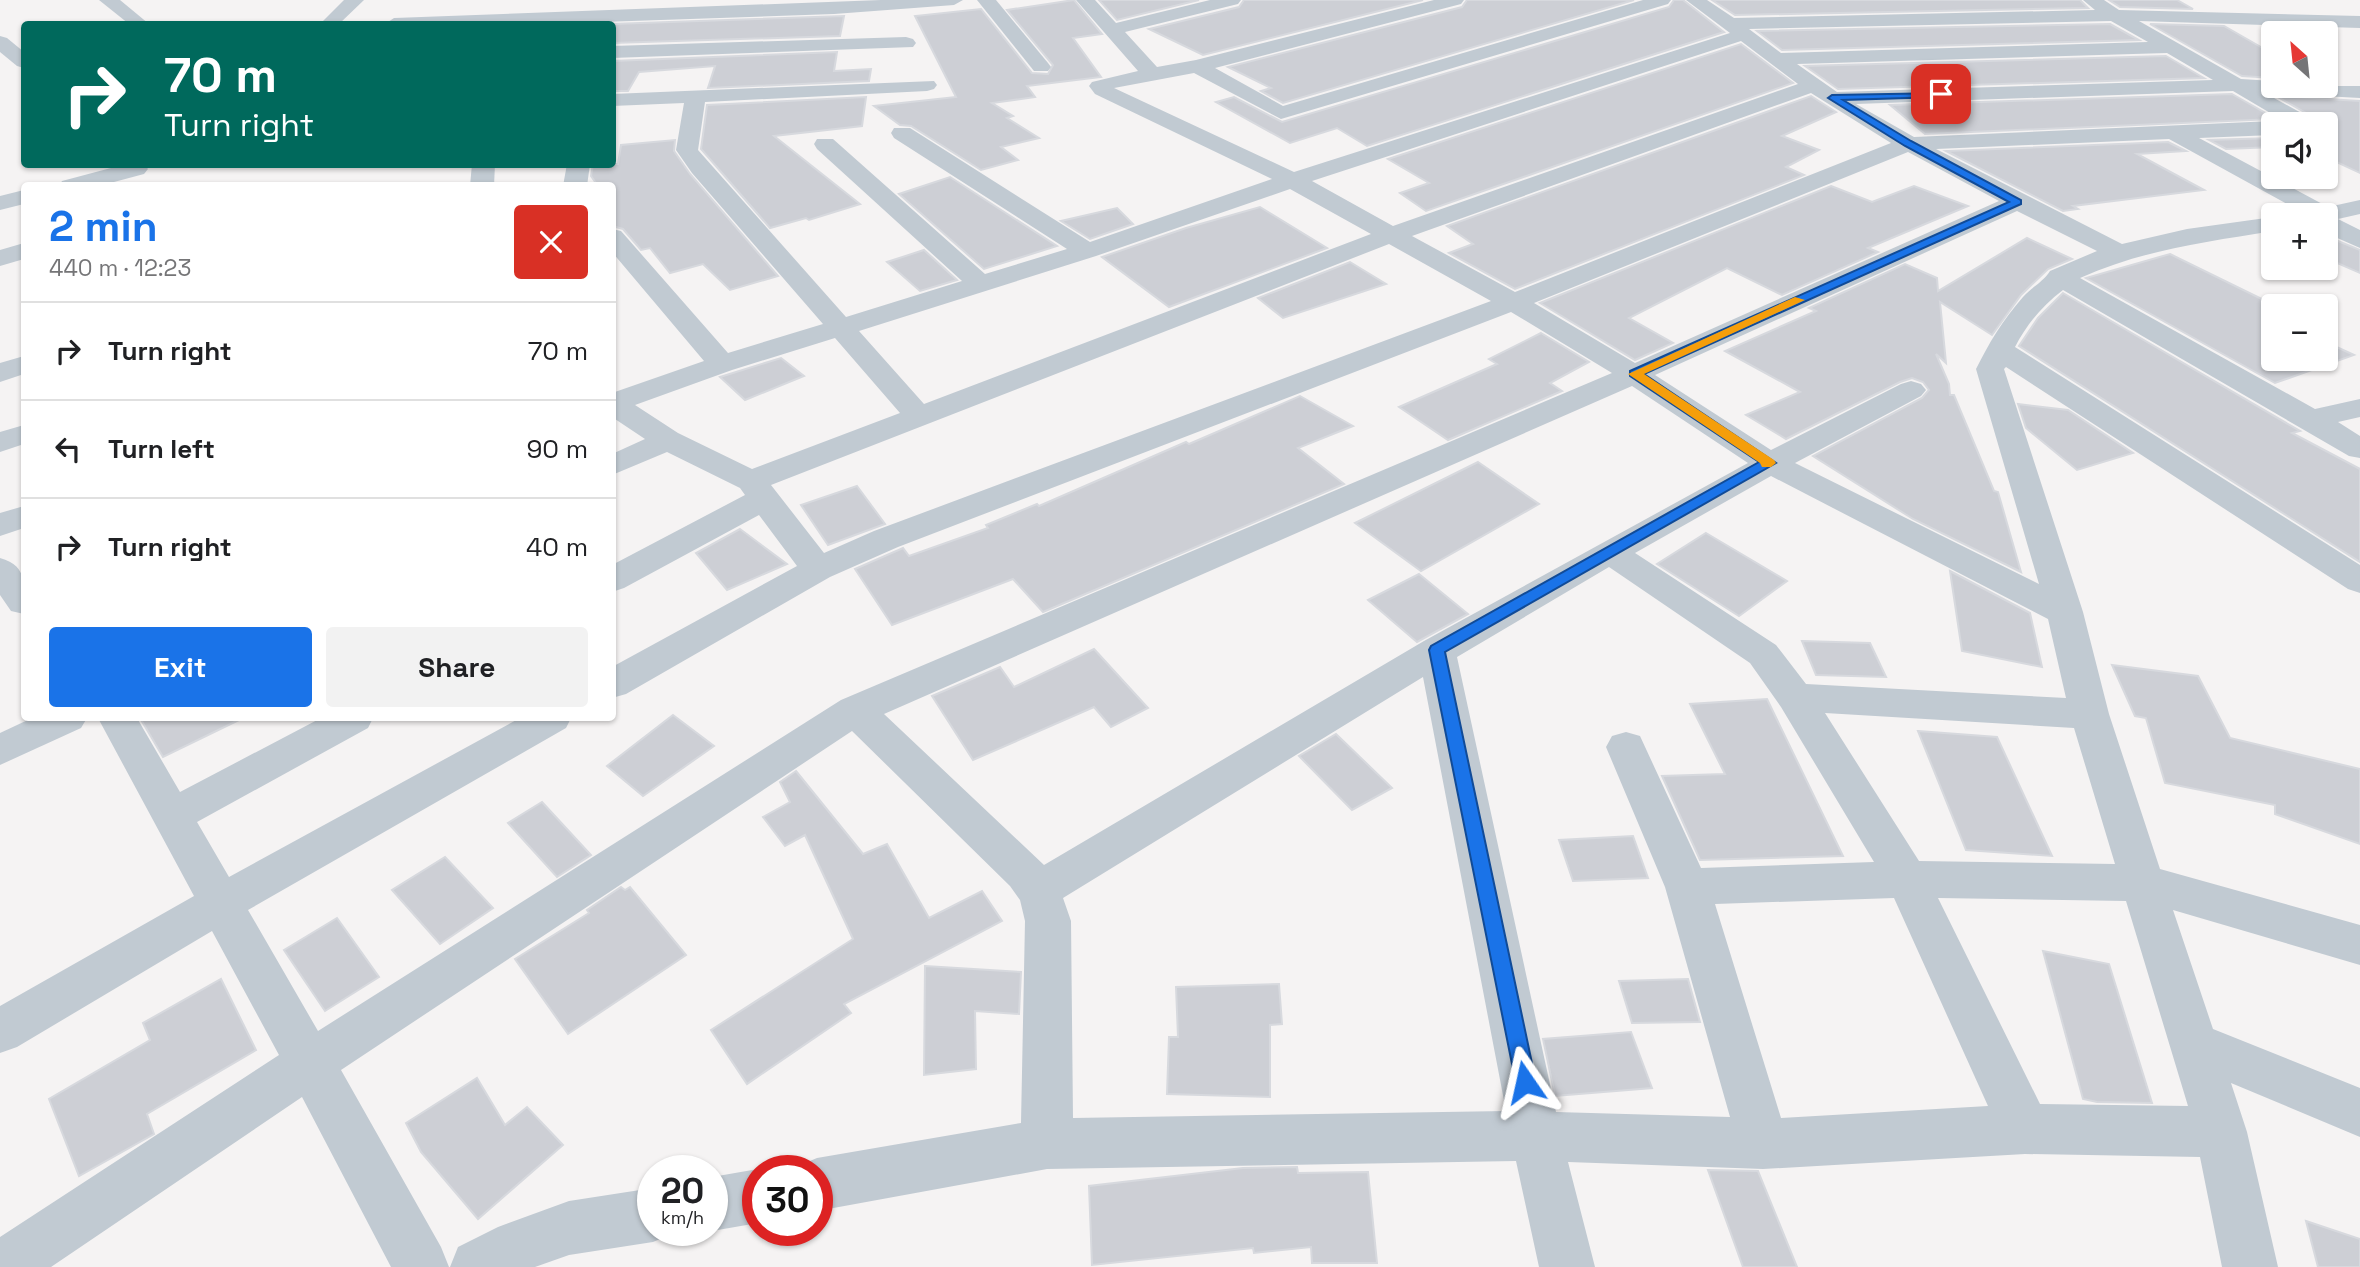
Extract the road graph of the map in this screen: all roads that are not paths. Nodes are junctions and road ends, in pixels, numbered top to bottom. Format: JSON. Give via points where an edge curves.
{"nodes":[{"id":1,"x":108,"y":0,"type":"edge"},
{"id":2,"x":355,"y":0,"type":"edge"},
{"id":3,"x":653,"y":0,"type":"edge"},
{"id":4,"x":954,"y":0,"type":"edge"},
{"id":5,"x":986,"y":0,"type":"edge"},
{"id":6,"x":1085,"y":0,"type":"edge"},
{"id":7,"x":1232,"y":0,"type":"edge"},
{"id":8,"x":1455,"y":0,"type":"edge"},
{"id":9,"x":1661,"y":0,"type":"edge"},
{"id":10,"x":1695,"y":0,"type":"edge"},
{"id":11,"x":1833,"y":0,"type":"edge"},
{"id":12,"x":2092,"y":0,"type":"edge"},
{"id":13,"x":2222,"y":0,"type":"edge"},
{"id":14,"x":891,"y":2,"type":"edge"},
{"id":15,"x":1208,"y":2,"type":"edge"},
{"id":16,"x":684,"y":15,"type":"junction"},
{"id":17,"x":2115,"y":15,"type":"junction"},
{"id":18,"x":2254,"y":16,"type":"junction"},
{"id":19,"x":1855,"y":20,"type":"junction"},
{"id":20,"x":136,"y":21,"type":"edge"},
{"id":21,"x":332,"y":21,"type":"edge"},
{"id":22,"x":491,"y":21,"type":"edge"},
{"id":23,"x":2261,"y":21,"type":"edge"},
{"id":24,"x":2360,"y":22,"type":"edge"},
{"id":25,"x":1739,"y":29,"type":"junction"},
{"id":26,"x":1110,"y":30,"type":"junction"},
{"id":27,"x":0,"y":42,"type":"edge"},
{"id":28,"x":906,"y":43,"type":"junction"},
{"id":29,"x":2172,"y":47,"type":"junction"},
{"id":30,"x":616,"y":52,"type":"edge"},
{"id":31,"x":21,"y":59,"type":"edge"},
{"id":32,"x":1778,"y":59,"type":"junction"},
{"id":33,"x":21,"y":62,"type":"edge"},
{"id":34,"x":0,"y":66,"type":"edge"},
{"id":35,"x":1197,"y":66,"type":"junction"},
{"id":36,"x":1041,"y":67,"type":"dead end"},
{"id":37,"x":2338,"y":74,"type":"edge"},
{"id":38,"x":1153,"y":75,"type":"junction"},
{"id":39,"x":927,"y":85,"type":"junction"},
{"id":40,"x":2239,"y":85,"type":"junction"},
{"id":41,"x":2360,"y":90,"type":"edge"},
{"id":42,"x":1823,"y":91,"type":"junction"},
{"id":43,"x":695,"y":97,"type":"junction"},
{"id":44,"x":616,"y":100,"type":"edge"},
{"id":45,"x":937,"y":107,"type":"dead end"},
{"id":46,"x":2284,"y":112,"type":"edge"},
{"id":47,"x":2261,"y":128,"type":"edge"},
{"id":48,"x":2171,"y":132,"type":"junction"},
{"id":49,"x":902,"y":133,"type":"dead end"},
{"id":50,"x":824,"y":144,"type":"dead end"},
{"id":51,"x":1908,"y":144,"type":"junction"},
{"id":52,"x":134,"y":173,"type":"edge"},
{"id":53,"x":1292,"y":180,"type":"junction"},
{"id":54,"x":90,"y":182,"type":"edge"},
{"id":55,"x":21,"y":198,"type":"edge"},
{"id":56,"x":2017,"y":202,"type":"junction"},
{"id":57,"x":0,"y":203,"type":"edge"},
{"id":58,"x":2302,"y":203,"type":"edge"},
{"id":59,"x":2360,"y":207,"type":"edge"},
{"id":60,"x":2338,"y":212,"type":"edge"},
{"id":61,"x":2261,"y":226,"type":"edge"},
{"id":62,"x":2338,"y":229,"type":"edge"},
{"id":63,"x":1390,"y":235,"type":"junction"},
{"id":64,"x":2360,"y":240,"type":"edge"},
{"id":65,"x":616,"y":241,"type":"edge"},
{"id":66,"x":1087,"y":251,"type":"junction"},
{"id":67,"x":2117,"y":251,"type":"junction"},
{"id":68,"x":21,"y":252,"type":"edge"},
{"id":69,"x":0,"y":258,"type":"edge"},
{"id":70,"x":2059,"y":277,"type":"junction"},
{"id":71,"x":982,"y":285,"type":"junction"},
{"id":72,"x":1513,"y":302,"type":"junction"},
{"id":73,"x":843,"y":328,"type":"junction"},
{"id":74,"x":1998,"y":349,"type":"junction"},
{"id":75,"x":722,"y":364,"type":"junction"},
{"id":76,"x":21,"y":366,"type":"edge"},
{"id":77,"x":0,"y":373,"type":"edge"},
{"id":78,"x":1634,"y":374,"type":"junction"},
{"id":79,"x":1911,"y":390,"type":"dead end"},
{"id":80,"x":616,"y":402,"type":"edge"},
{"id":81,"x":616,"y":406,"type":"edge"},
{"id":82,"x":2360,"y":408,"type":"edge"},
{"id":83,"x":919,"y":416,"type":"junction"},
{"id":84,"x":2311,"y":419,"type":"junction"},
{"id":85,"x":21,"y":435,"type":"edge"},
{"id":86,"x":667,"y":440,"type":"junction"},
{"id":87,"x":0,"y":443,"type":"edge"},
{"id":88,"x":2360,"y":449,"type":"edge"},
{"id":89,"x":1769,"y":463,"type":"junction"},
{"id":90,"x":616,"y":464,"type":"edge"},
{"id":91,"x":758,"y":490,"type":"junction"},
{"id":92,"x":21,"y":517,"type":"edge"},
{"id":93,"x":0,"y":525,"type":"edge"},
{"id":94,"x":1609,"y":552,"type":"junction"},
{"id":95,"x":0,"y":569,"type":"edge"},
{"id":96,"x":818,"y":569,"type":"junction"},
{"id":97,"x":616,"y":578,"type":"edge"},
{"id":98,"x":2360,"y":582,"type":"edge"},
{"id":99,"x":21,"y":599,"type":"edge"},
{"id":100,"x":21,"y":604,"type":"edge"},
{"id":101,"x":2065,"y":612,"type":"junction"},
{"id":102,"x":0,"y":615,"type":"edge"},
{"id":103,"x":1437,"y":650,"type":"junction"},
{"id":104,"x":616,"y":682,"type":"edge"},
{"id":105,"x":1796,"y":697,"type":"junction"},
{"id":106,"x":855,"y":710,"type":"junction"},
{"id":107,"x":2089,"y":715,"type":"junction"},
{"id":108,"x":61,"y":721,"type":"edge"},
{"id":109,"x":119,"y":721,"type":"edge"},
{"id":110,"x":348,"y":721,"type":"edge"},
{"id":111,"x":547,"y":721,"type":"edge"},
{"id":112,"x":1626,"y":747,"type":"dead end"},
{"id":113,"x":0,"y":750,"type":"edge"},
{"id":114,"x":173,"y":815,"type":"junction"},
{"id":115,"x":1907,"y":880,"type":"junction"},
{"id":116,"x":2144,"y":883,"type":"junction"},
{"id":117,"x":1687,"y":887,"type":"junction"},
{"id":118,"x":1039,"y":890,"type":"junction"},
{"id":119,"x":219,"y":904,"type":"junction"},
{"id":120,"x":2360,"y":945,"type":"edge"},
{"id":121,"x":0,"y":1031,"type":"edge"},
{"id":122,"x":2193,"y":1044,"type":"junction"},
{"id":123,"x":310,"y":1063,"type":"junction"},
{"id":124,"x":2360,"y":1113,"type":"edge"},
{"id":125,"x":2025,"y":1129,"type":"junction"},
{"id":126,"x":2221,"y":1132,"type":"junction"},
{"id":127,"x":1536,"y":1136,"type":"junction"},
{"id":128,"x":1047,"y":1144,"type":"junction"},
{"id":129,"x":1763,"y":1144,"type":"junction"},
{"id":130,"x":833,"y":1182,"type":"edge"},
{"id":131,"x":637,"y":1217,"type":"edge"},
{"id":132,"x":415,"y":1265,"type":"edge"},
{"id":133,"x":3,"y":1267,"type":"edge"},
{"id":134,"x":478,"y":1267,"type":"edge"},
{"id":135,"x":1567,"y":1267,"type":"edge"},
{"id":136,"x":2250,"y":1267,"type":"edge"}],
"edges":[{"from":1,"to":20,"type":"street"},
{"from":2,"to":21,"type":"street"},
{"from":3,"to":16,"type":"street"},
{"from":4,"to":14,"type":"street"},
{"from":5,"to":36,"type":"street"},
{"from":6,"to":26,"type":"street"},
{"from":7,"to":15,"type":"street"},
{"from":8,"to":35,"type":"street"},
{"from":9,"to":35,"type":"street","via":[[1281,113]]},
{"from":10,"to":25,"type":"street"},
{"from":11,"to":19,"type":"street"},
{"from":12,"to":17,"type":"street"},
{"from":13,"to":18,"type":"street"},
{"from":14,"to":16,"type":"street"},
{"from":14,"to":28,"type":"street"},
{"from":15,"to":26,"type":"street"},
{"from":16,"to":22,"type":"street"},
{"from":17,"to":18,"type":"street"},
{"from":17,"to":19,"type":"street"},
{"from":17,"to":29,"type":"street"},
{"from":18,"to":23,"type":"street"},
{"from":18,"to":24,"type":"street"},
{"from":19,"to":25,"type":"street"},
{"from":25,"to":32,"type":"street"},
{"from":25,"to":53,"type":"street"},
{"from":26,"to":38,"type":"street"},
{"from":27,"to":31,"type":"street"},
{"from":28,"to":30,"type":"street"},
{"from":28,"to":39,"type":"street"},
{"from":29,"to":32,"type":"street"},
{"from":29,"to":40,"type":"street"},
{"from":32,"to":42,"type":"street"},
{"from":33,"to":34,"type":"street"},
{"from":35,"to":38,"type":"street"},
{"from":37,"to":41,"type":"street"},
{"from":38,"to":53,"type":"street","via":[[1101,84],[1100,89]]},
{"from":39,"to":43,"type":"street"},
{"from":39,"to":45,"type":"street"},
{"from":40,"to":41,"type":"street"},
{"from":40,"to":42,"type":"street"},
{"from":40,"to":46,"type":"street"},
{"from":42,"to":51,"type":"street"},
{"from":42,"to":63,"type":"street"},
{"from":43,"to":44,"type":"street"},
{"from":43,"to":73,"type":"street","via":[[687,150]]},
{"from":47,"to":48,"type":"street"},
{"from":48,"to":51,"type":"street"},
{"from":48,"to":58,"type":"street"},
{"from":49,"to":66,"type":"street"},
{"from":50,"to":71,"type":"street"},
{"from":51,"to":56,"type":"street"},
{"from":51,"to":72,"type":"street"},
{"from":52,"to":54,"type":"street"},
{"from":53,"to":63,"type":"street"},
{"from":53,"to":66,"type":"street"},
{"from":55,"to":57,"type":"street"},
{"from":56,"to":67,"type":"street"},
{"from":56,"to":78,"type":"street"},
{"from":59,"to":60,"type":"street"},
{"from":61,"to":67,"type":"street"},
{"from":62,"to":64,"type":"street"},
{"from":63,"to":72,"type":"street"},
{"from":63,"to":83,"type":"street"},
{"from":65,"to":75,"type":"street"},
{"from":66,"to":71,"type":"street"},
{"from":67,"to":70,"type":"street"},
{"from":68,"to":69,"type":"street"},
{"from":70,"to":74,"type":"street","via":[[2017,317]]},
{"from":70,"to":84,"type":"street"},
{"from":71,"to":73,"type":"street"},
{"from":72,"to":78,"type":"street"},
{"from":72,"to":96,"type":"street","via":[[886,539]]},
{"from":73,"to":75,"type":"street"},
{"from":73,"to":83,"type":"street"},
{"from":74,"to":98,"type":"street"},
{"from":74,"to":101,"type":"street","via":[[1990,369]]},
{"from":75,"to":80,"type":"street"},
{"from":76,"to":77,"type":"street"},
{"from":78,"to":89,"type":"street"},
{"from":78,"to":106,"type":"street"},
{"from":79,"to":89,"type":"street"},
{"from":81,"to":86,"type":"street"},
{"from":82,"to":84,"type":"street"},
{"from":83,"to":91,"type":"street"},
{"from":84,"to":88,"type":"street"},
{"from":85,"to":87,"type":"street"},
{"from":86,"to":90,"type":"street"},
{"from":86,"to":91,"type":"street"},
{"from":89,"to":94,"type":"street"},
{"from":89,"to":101,"type":"street"},
{"from":91,"to":96,"type":"street"},
{"from":91,"to":97,"type":"street"},
{"from":92,"to":93,"type":"street"},
{"from":94,"to":103,"type":"street"},
{"from":94,"to":105,"type":"street","via":[[1763,654]]},
{"from":95,"to":99,"type":"street"},
{"from":96,"to":104,"type":"street"},
{"from":100,"to":102,"type":"street"},
{"from":101,"to":107,"type":"street"},
{"from":103,"to":118,"type":"street"},
{"from":103,"to":127,"type":"street"},
{"from":105,"to":107,"type":"street"},
{"from":105,"to":115,"type":"street"},
{"from":106,"to":118,"type":"street"},
{"from":106,"to":123,"type":"street"},
{"from":107,"to":116,"type":"street"},
{"from":108,"to":113,"type":"street"},
{"from":109,"to":114,"type":"street"},
{"from":110,"to":114,"type":"street"},
{"from":111,"to":119,"type":"street"},
{"from":112,"to":117,"type":"street"},
{"from":114,"to":119,"type":"street"},
{"from":115,"to":116,"type":"street"},
{"from":115,"to":117,"type":"street"},
{"from":115,"to":125,"type":"street"},
{"from":116,"to":120,"type":"street"},
{"from":116,"to":122,"type":"street"},
{"from":117,"to":129,"type":"street"},
{"from":118,"to":128,"type":"street","via":[[1048,921]]},
{"from":119,"to":121,"type":"street"},
{"from":119,"to":123,"type":"street"},
{"from":122,"to":124,"type":"street"},
{"from":122,"to":126,"type":"street"},
{"from":123,"to":132,"type":"street"},
{"from":123,"to":133,"type":"street"},
{"from":125,"to":126,"type":"street"},
{"from":125,"to":129,"type":"street"},
{"from":126,"to":136,"type":"street"},
{"from":127,"to":128,"type":"street"},
{"from":127,"to":129,"type":"street"},
{"from":127,"to":135,"type":"street"},
{"from":128,"to":130,"type":"street"},
{"from":131,"to":134,"type":"street","via":[[569,1228],[517,1246]]}]}
